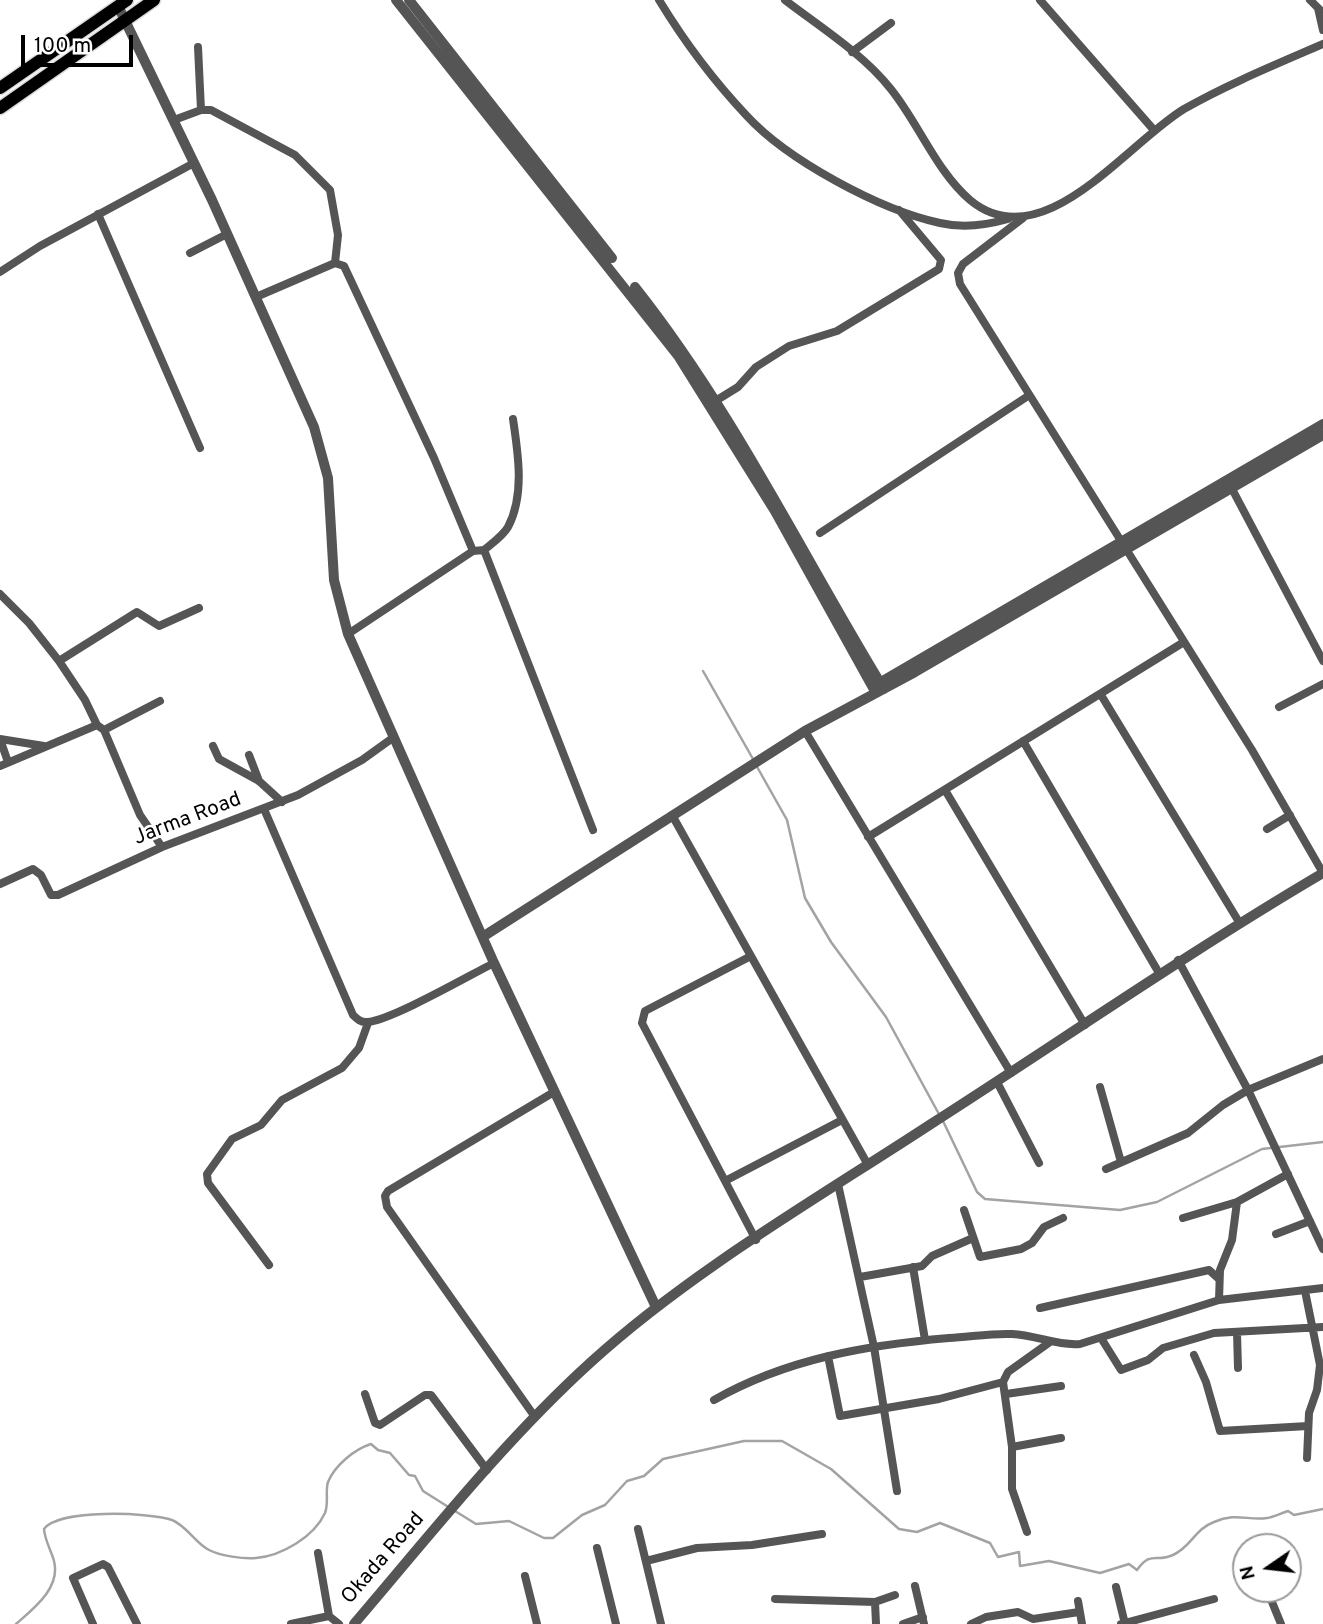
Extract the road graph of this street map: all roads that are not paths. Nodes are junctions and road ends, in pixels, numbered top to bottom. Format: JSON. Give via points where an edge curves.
{"nodes":[{"id":1,"x":154,"y":0,"type":"edge"},
{"id":2,"x":396,"y":0,"type":"edge"},
{"id":3,"x":409,"y":0,"type":"edge"},
{"id":4,"x":659,"y":0,"type":"edge"},
{"id":5,"x":785,"y":0,"type":"edge"},
{"id":6,"x":1040,"y":0,"type":"edge"},
{"id":7,"x":1310,"y":0,"type":"edge"},
{"id":8,"x":122,"y":3,"type":"edge"},
{"id":9,"x":1320,"y":11,"type":"edge"},
{"id":10,"x":126,"y":19,"type":"junction"},
{"id":11,"x":891,"y":23,"type":"dead end"},
{"id":12,"x":1323,"y":32,"type":"edge"},
{"id":13,"x":1322,"y":44,"type":"edge"},
{"id":14,"x":198,"y":47,"type":"dead end"},
{"id":15,"x":852,"y":52,"type":"junction"},
{"id":16,"x":0,"y":88,"type":"edge"},
{"id":17,"x":0,"y":108,"type":"edge"},
{"id":18,"x":201,"y":110,"type":"junction"},
{"id":19,"x":174,"y":120,"type":"junction"},
{"id":20,"x":1153,"y":129,"type":"junction"},
{"id":21,"x":194,"y":163,"type":"junction"},
{"id":22,"x":897,"y":208,"type":"junction"},
{"id":23,"x":98,"y":214,"type":"junction"},
{"id":24,"x":1012,"y":218,"type":"junction"},
{"id":25,"x":1023,"y":218,"type":"junction"},
{"id":26,"x":227,"y":234,"type":"junction"},
{"id":27,"x":190,"y":253,"type":"dead end"},
{"id":28,"x":335,"y":263,"type":"junction"},
{"id":29,"x":0,"y":271,"type":"edge"},
{"id":30,"x":256,"y":297,"type":"junction"},
{"id":31,"x":1028,"y":396,"type":"junction"},
{"id":32,"x":717,"y":400,"type":"junction"},
{"id":33,"x":513,"y":419,"type":"dead end"},
{"id":34,"x":1323,"y":424,"type":"edge"},
{"id":35,"x":1323,"y":435,"type":"edge"},
{"id":36,"x":200,"y":447,"type":"dead end"},
{"id":37,"x":1231,"y":487,"type":"junction"},
{"id":38,"x":820,"y":533,"type":"dead end"},
{"id":39,"x":1124,"y":545,"type":"junction"},
{"id":40,"x":484,"y":550,"type":"junction"},
{"id":41,"x":473,"y":551,"type":"junction"},
{"id":42,"x":0,"y":594,"type":"edge"},
{"id":43,"x":199,"y":608,"type":"dead end"},
{"id":44,"x":348,"y":635,"type":"junction"},
{"id":45,"x":1184,"y":642,"type":"junction"},
{"id":46,"x":59,"y":661,"type":"junction"},
{"id":47,"x":1323,"y":661,"type":"edge"},
{"id":48,"x":864,"y":663,"type":"junction"},
{"id":49,"x":898,"y":672,"type":"junction"},
{"id":50,"x":1323,"y":684,"type":"edge"},
{"id":51,"x":878,"y":688,"type":"junction"},
{"id":52,"x":1101,"y":695,"type":"junction"},
{"id":53,"x":858,"y":699,"type":"junction"},
{"id":54,"x":160,"y":701,"type":"dead end"},
{"id":55,"x":1279,"y":707,"type":"dead end"},
{"id":56,"x":101,"y":727,"type":"junction"},
{"id":57,"x":805,"y":730,"type":"junction"},
{"id":58,"x":394,"y":737,"type":"junction"},
{"id":59,"x":1023,"y":741,"type":"junction"},
{"id":60,"x":44,"y":746,"type":"junction"},
{"id":61,"x":213,"y":746,"type":"dead end"},
{"id":62,"x":249,"y":755,"type":"dead end"},
{"id":63,"x":4,"y":764,"type":"edge"},
{"id":64,"x":259,"y":781,"type":"junction"},
{"id":65,"x":946,"y":790,"type":"junction"},
{"id":66,"x":282,"y":802,"type":"junction"},
{"id":67,"x":264,"y":809,"type":"junction"},
{"id":68,"x":672,"y":815,"type":"junction"},
{"id":69,"x":1290,"y":816,"type":"junction"},
{"id":70,"x":1267,"y":829,"type":"dead end"},
{"id":71,"x":593,"y":830,"type":"dead end"},
{"id":72,"x":868,"y":837,"type":"junction"},
{"id":73,"x":162,"y":847,"type":"junction"},
{"id":74,"x":1323,"y":873,"type":"edge"},
{"id":75,"x":0,"y":884,"type":"edge"},
{"id":76,"x":1239,"y":922,"type":"junction"},
{"id":77,"x":484,"y":936,"type":"junction"},
{"id":78,"x":751,"y":956,"type":"junction"},
{"id":79,"x":1178,"y":960,"type":"junction"},
{"id":80,"x":494,"y":963,"type":"junction"},
{"id":81,"x":1158,"y":973,"type":"junction"},
{"id":82,"x":368,"y":1023,"type":"junction"},
{"id":83,"x":1084,"y":1025,"type":"junction"},
{"id":84,"x":1323,"y":1059,"type":"edge"},
{"id":85,"x":1011,"y":1073,"type":"junction"},
{"id":86,"x":996,"y":1082,"type":"junction"},
{"id":87,"x":1100,"y":1087,"type":"dead end"},
{"id":88,"x":1248,"y":1090,"type":"junction"},
{"id":89,"x":554,"y":1092,"type":"junction"},
{"id":90,"x":842,"y":1119,"type":"junction"},
{"id":91,"x":1121,"y":1162,"type":"junction"},
{"id":92,"x":1039,"y":1163,"type":"dead end"},
{"id":93,"x":868,"y":1166,"type":"junction"},
{"id":94,"x":1106,"y":1169,"type":"dead end"},
{"id":95,"x":1287,"y":1174,"type":"junction"},
{"id":96,"x":725,"y":1181,"type":"junction"},
{"id":97,"x":838,"y":1184,"type":"junction"},
{"id":98,"x":1237,"y":1202,"type":"junction"},
{"id":99,"x":964,"y":1210,"type":"dead end"},
{"id":100,"x":1063,"y":1218,"type":"dead end"},
{"id":101,"x":1183,"y":1218,"type":"dead end"},
{"id":102,"x":1310,"y":1221,"type":"junction"},
{"id":103,"x":1276,"y":1234,"type":"dead end"},
{"id":104,"x":973,"y":1238,"type":"junction"},
{"id":105,"x":756,"y":1240,"type":"junction"},
{"id":106,"x":1323,"y":1249,"type":"edge"},
{"id":107,"x":269,"y":1265,"type":"dead end"},
{"id":108,"x":913,"y":1267,"type":"junction"},
{"id":109,"x":860,"y":1278,"type":"junction"},
{"id":110,"x":1219,"y":1279,"type":"junction"},
{"id":111,"x":1323,"y":1288,"type":"edge"},
{"id":112,"x":1305,"y":1291,"type":"junction"},
{"id":113,"x":1219,"y":1300,"type":"junction"},
{"id":114,"x":656,"y":1307,"type":"junction"},
{"id":115,"x":1040,"y":1308,"type":"dead end"},
{"id":116,"x":1323,"y":1327,"type":"edge"},
{"id":117,"x":1313,"y":1328,"type":"junction"},
{"id":118,"x":1237,"y":1332,"type":"junction"},
{"id":119,"x":1101,"y":1338,"type":"junction"},
{"id":120,"x":925,"y":1340,"type":"junction"},
{"id":121,"x":1050,"y":1342,"type":"junction"},
{"id":122,"x":874,"y":1347,"type":"junction"},
{"id":123,"x":1194,"y":1355,"type":"dead end"},
{"id":124,"x":828,"y":1356,"type":"junction"},
{"id":125,"x":1238,"y":1368,"type":"dead end"},
{"id":126,"x":1003,"y":1382,"type":"junction"},
{"id":127,"x":1061,"y":1386,"type":"dead end"},
{"id":128,"x":365,"y":1394,"type":"dead end"},
{"id":129,"x":1006,"y":1394,"type":"junction"},
{"id":130,"x":714,"y":1400,"type":"dead end"},
{"id":131,"x":884,"y":1409,"type":"junction"},
{"id":132,"x":536,"y":1417,"type":"junction"},
{"id":133,"x":1308,"y":1426,"type":"junction"},
{"id":134,"x":1061,"y":1438,"type":"dead end"},
{"id":135,"x":1012,"y":1447,"type":"junction"},
{"id":136,"x":1307,"y":1458,"type":"dead end"},
{"id":137,"x":487,"y":1470,"type":"junction"},
{"id":138,"x":897,"y":1492,"type":"dead end"},
{"id":139,"x":638,"y":1528,"type":"dead end"},
{"id":140,"x":1027,"y":1532,"type":"dead end"},
{"id":141,"x":822,"y":1534,"type":"dead end"},
{"id":142,"x":597,"y":1548,"type":"dead end"},
{"id":143,"x":318,"y":1553,"type":"dead end"},
{"id":144,"x":646,"y":1561,"type":"junction"},
{"id":145,"x":525,"y":1576,"type":"dead end"},
{"id":146,"x":915,"y":1586,"type":"dead end"},
{"id":147,"x":1116,"y":1587,"type":"dead end"},
{"id":148,"x":895,"y":1595,"type":"dead end"},
{"id":149,"x":775,"y":1599,"type":"dead end"},
{"id":150,"x":1214,"y":1599,"type":"dead end"},
{"id":151,"x":1077,"y":1601,"type":"dead end"},
{"id":152,"x":875,"y":1602,"type":"junction"},
{"id":153,"x":1272,"y":1603,"type":"edge"},
{"id":154,"x":1079,"y":1612,"type":"junction"},
{"id":155,"x":328,"y":1616,"type":"junction"},
{"id":156,"x":924,"y":1621,"type":"edge"},
{"id":157,"x":93,"y":1624,"type":"edge"},
{"id":158,"x":137,"y":1624,"type":"edge"},
{"id":159,"x":291,"y":1624,"type":"edge"},
{"id":160,"x":339,"y":1624,"type":"edge"},
{"id":161,"x":354,"y":1624,"type":"edge"},
{"id":162,"x":537,"y":1624,"type":"edge"},
{"id":163,"x":616,"y":1624,"type":"edge"},
{"id":164,"x":661,"y":1624,"type":"edge"},
{"id":165,"x":876,"y":1624,"type":"edge"},
{"id":166,"x":903,"y":1624,"type":"edge"},
{"id":167,"x":971,"y":1624,"type":"edge"},
{"id":168,"x":1082,"y":1624,"type":"edge"},
{"id":169,"x":1124,"y":1624,"type":"edge"},
{"id":170,"x":1281,"y":1624,"type":"edge"}],
"edges":[{"from":1,"to":10,"type":"main road"},
{"from":2,"to":48,"type":"street","via":[[680,357]]},
{"from":3,"to":32,"type":"street","via":[[672,334]]},
{"from":4,"to":22,"type":"street","via":[[696,56],[778,145]]},
{"from":5,"to":15,"type":"street"},
{"from":6,"to":20,"type":"street"},
{"from":7,"to":9,"type":"street"},
{"from":8,"to":10,"type":"street"},
{"from":8,"to":16,"type":"main road"},
{"from":9,"to":12,"type":"street"},
{"from":10,"to":17,"type":"main road"},
{"from":10,"to":19,"type":"street"},
{"from":11,"to":15,"type":"street"},
{"from":12,"to":13,"type":"street"},
{"from":13,"to":20,"type":"street","via":[[1215,93]]},
{"from":14,"to":18,"type":"street"},
{"from":15,"to":24,"type":"street","via":[[888,85],[968,198],[981,208]]},
{"from":18,"to":19,"type":"street"},
{"from":18,"to":28,"type":"street","via":[[211,110],[295,155],[330,190],[338,235]]},
{"from":19,"to":21,"type":"street"},
{"from":20,"to":25,"type":"street","via":[[1081,191],[1051,209]]},
{"from":21,"to":23,"type":"street"},
{"from":21,"to":26,"type":"street"},
{"from":22,"to":24,"type":"street","via":[[958,225]]},
{"from":22,"to":32,"type":"street","via":[[941,260],[939,269],[837,331],[789,346]]},
{"from":23,"to":29,"type":"street"},
{"from":23,"to":36,"type":"street"},
{"from":24,"to":25,"type":"street"},
{"from":25,"to":31,"type":"street","via":[[963,264],[958,278]]},
{"from":26,"to":27,"type":"street"},
{"from":26,"to":30,"type":"street"},
{"from":28,"to":30,"type":"street"},
{"from":28,"to":41,"type":"street","via":[[344,267]]},
{"from":30,"to":44,"type":"street","via":[[304,402],[326,464],[334,580]]},
{"from":31,"to":38,"type":"street"},
{"from":31,"to":39,"type":"street"},
{"from":32,"to":48,"type":"street","via":[[782,507]]},
{"from":33,"to":40,"type":"street","via":[[519,459],[515,501],[507,529]]},
{"from":34,"to":39,"type":"street"},
{"from":35,"to":37,"type":"street"},
{"from":37,"to":39,"type":"street"},
{"from":37,"to":47,"type":"street"},
{"from":39,"to":45,"type":"street"},
{"from":39,"to":49,"type":"street"},
{"from":39,"to":51,"type":"street"},
{"from":40,"to":41,"type":"street"},
{"from":40,"to":71,"type":"street"},
{"from":41,"to":44,"type":"street"},
{"from":42,"to":46,"type":"street"},
{"from":43,"to":46,"type":"street","via":[[159,626],[137,612]]},
{"from":44,"to":58,"type":"street"},
{"from":45,"to":52,"type":"street"},
{"from":45,"to":69,"type":"street"},
{"from":46,"to":56,"type":"street"},
{"from":48,"to":49,"type":"street"},
{"from":48,"to":51,"type":"street"},
{"from":48,"to":53,"type":"street","via":[[865,685]]},
{"from":49,"to":51,"type":"street"},
{"from":50,"to":55,"type":"street"},
{"from":51,"to":53,"type":"street"},
{"from":52,"to":59,"type":"street"},
{"from":52,"to":76,"type":"street"},
{"from":53,"to":57,"type":"street"},
{"from":54,"to":56,"type":"street"},
{"from":56,"to":60,"type":"street"},
{"from":56,"to":73,"type":"street","via":[[140,816]]},
{"from":57,"to":68,"type":"street"},
{"from":57,"to":72,"type":"street"},
{"from":58,"to":66,"type":"street","name":"Jarma Road","via":[[362,760]]},
{"from":58,"to":77,"type":"street"},
{"from":59,"to":65,"type":"street"},
{"from":59,"to":81,"type":"street"},
{"from":60,"to":63,"type":"street"},
{"from":60,"to":63,"type":"street","via":[[0,739]]},
{"from":61,"to":64,"type":"street","via":[[219,759]]},
{"from":62,"to":64,"type":"street"},
{"from":64,"to":66,"type":"street"},
{"from":65,"to":72,"type":"street"},
{"from":65,"to":83,"type":"street"},
{"from":66,"to":67,"type":"street","name":"Jarma Road"},
{"from":67,"to":73,"type":"street","name":"Jarma Road"},
{"from":67,"to":82,"type":"street","via":[[353,1015]]},
{"from":68,"to":77,"type":"street"},
{"from":68,"to":78,"type":"street"},
{"from":69,"to":70,"type":"street"},
{"from":69,"to":74,"type":"street"},
{"from":72,"to":85,"type":"street"},
{"from":73,"to":75,"type":"street","name":"Jarma Road","via":[[58,894],[51,895],[33,869]]},
{"from":74,"to":76,"type":"street","name":"Okada Road"},
{"from":76,"to":79,"type":"street","name":"Okada Road"},
{"from":77,"to":80,"type":"street"},
{"from":78,"to":90,"type":"street"},
{"from":78,"to":96,"type":"street","via":[[645,1011],[642,1017],[643,1029]]},
{"from":79,"to":81,"type":"street","name":"Okada Road"},
{"from":79,"to":88,"type":"street"},
{"from":80,"to":82,"type":"street"},
{"from":80,"to":89,"type":"street"},
{"from":81,"to":83,"type":"street","name":"Okada Road"},
{"from":82,"to":107,"type":"street","via":[[359,1048],[342,1068],[282,1100],[261,1125],[232,1139],[207,1174],[208,1183]]},
{"from":83,"to":85,"type":"street","name":"Okada Road"},
{"from":84,"to":88,"type":"street"},
{"from":85,"to":86,"type":"street","name":"Okada Road"},
{"from":86,"to":92,"type":"street"},
{"from":86,"to":93,"type":"street","name":"Okada Road"},
{"from":87,"to":91,"type":"street"},
{"from":88,"to":91,"type":"street","via":[[1188,1133]]},
{"from":88,"to":95,"type":"street"},
{"from":89,"to":114,"type":"street"},
{"from":89,"to":132,"type":"street","via":[[385,1196],[387,1207]]},
{"from":90,"to":93,"type":"street"},
{"from":90,"to":96,"type":"street"},
{"from":91,"to":94,"type":"street"},
{"from":93,"to":97,"type":"street","name":"Okada Road"},
{"from":95,"to":98,"type":"street"},
{"from":95,"to":102,"type":"street"},
{"from":96,"to":105,"type":"street"},
{"from":97,"to":105,"type":"street","name":"Okada Road"},
{"from":97,"to":109,"type":"street"},
{"from":98,"to":101,"type":"street"},
{"from":98,"to":110,"type":"street","via":[[1233,1240]]},
{"from":99,"to":104,"type":"street"},
{"from":100,"to":104,"type":"street","via":[[1044,1227],[1021,1250],[980,1257]]},
{"from":102,"to":103,"type":"street"},
{"from":102,"to":106,"type":"street"},
{"from":104,"to":108,"type":"street"},
{"from":105,"to":114,"type":"street","name":"Okada Road"},
{"from":108,"to":109,"type":"street"},
{"from":108,"to":120,"type":"street"},
{"from":109,"to":122,"type":"street"},
{"from":110,"to":113,"type":"street"},
{"from":110,"to":115,"type":"street","via":[[1209,1269]]},
{"from":111,"to":112,"type":"street"},
{"from":112,"to":113,"type":"street"},
{"from":112,"to":117,"type":"street"},
{"from":113,"to":119,"type":"street"},
{"from":114,"to":132,"type":"street","name":"Okada Road","via":[[592,1360]]},
{"from":116,"to":117,"type":"street"},
{"from":117,"to":118,"type":"street"},
{"from":117,"to":133,"type":"street","via":[[1319,1377]]},
{"from":118,"to":119,"type":"street","via":[[1214,1333],[1163,1348],[1148,1360],[1121,1370]]},
{"from":118,"to":125,"type":"street"},
{"from":119,"to":121,"type":"street","via":[[1080,1344]]},
{"from":120,"to":121,"type":"street","via":[[1014,1334]]},
{"from":120,"to":122,"type":"street"},
{"from":121,"to":126,"type":"street","via":[[1008,1372]]},
{"from":122,"to":124,"type":"street"},
{"from":122,"to":131,"type":"street"},
{"from":123,"to":133,"type":"street","via":[[1220,1431]]},
{"from":124,"to":130,"type":"street","via":[[758,1376]]},
{"from":124,"to":131,"type":"street","via":[[838,1414]]},
{"from":126,"to":129,"type":"street"},
{"from":126,"to":131,"type":"street"},
{"from":127,"to":129,"type":"street"},
{"from":128,"to":137,"type":"street","via":[[375,1423],[380,1425],[431,1395]]},
{"from":129,"to":135,"type":"street"},
{"from":131,"to":138,"type":"street"},
{"from":132,"to":137,"type":"street","name":"Okada Road"},
{"from":133,"to":136,"type":"street"},
{"from":134,"to":135,"type":"street"},
{"from":135,"to":140,"type":"street","via":[[1013,1496]]},
{"from":137,"to":161,"type":"street","name":"Okada Road"},
{"from":139,"to":144,"type":"street"},
{"from":141,"to":144,"type":"street","via":[[697,1548]]},
{"from":142,"to":163,"type":"street"},
{"from":143,"to":155,"type":"street"},
{"from":144,"to":164,"type":"street"},
{"from":145,"to":162,"type":"street"},
{"from":146,"to":156,"type":"street"},
{"from":147,"to":169,"type":"street"},
{"from":148,"to":152,"type":"street"},
{"from":149,"to":152,"type":"street"},
{"from":150,"to":169,"type":"street"},
{"from":151,"to":154,"type":"street"},
{"from":152,"to":165,"type":"street"},
{"from":153,"to":170,"type":"street"},
{"from":154,"to":167,"type":"street","via":[[1032,1619],[1018,1612]]},
{"from":154,"to":168,"type":"street"},
{"from":155,"to":159,"type":"street"},
{"from":155,"to":160,"type":"street"},
{"from":156,"to":166,"type":"street"},
{"from":157,"to":158,"type":"street","via":[[73,1578],[105,1564]]}]}
